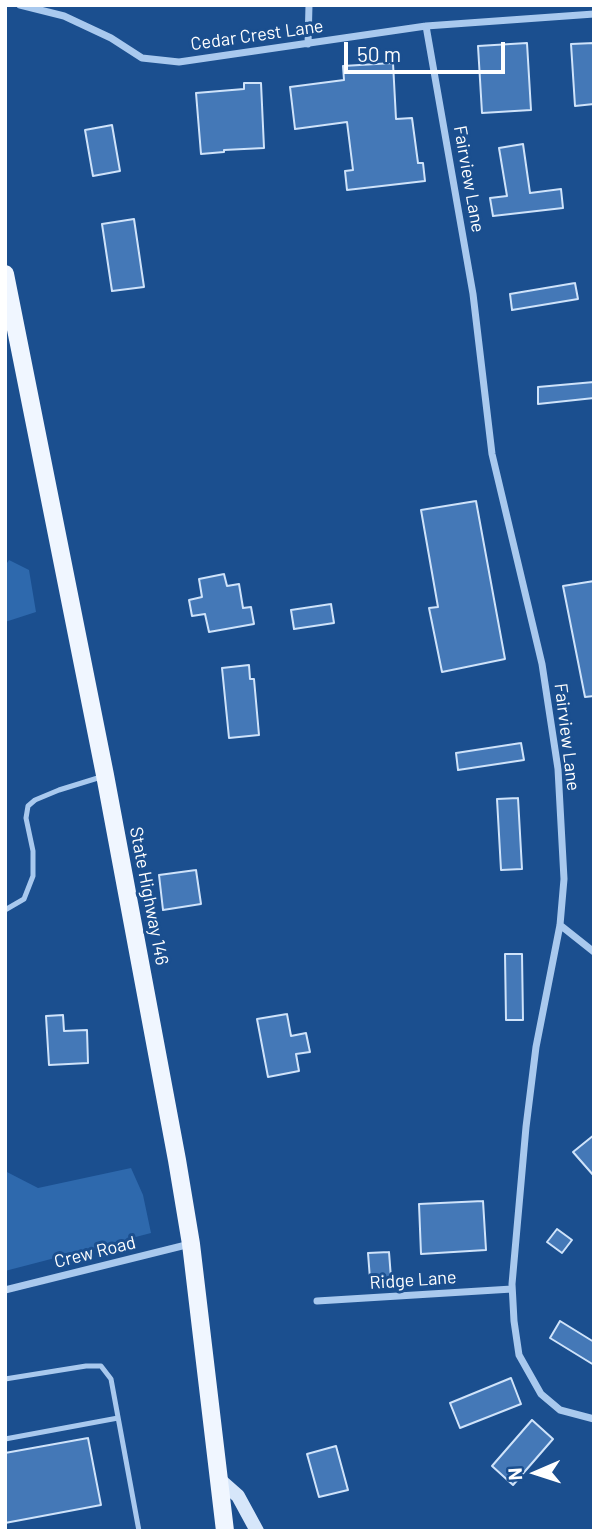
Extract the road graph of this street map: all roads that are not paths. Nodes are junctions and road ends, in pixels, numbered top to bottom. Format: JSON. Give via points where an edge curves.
{"nodes":[{"id":1,"x":20,"y":5,"type":"edge"},
{"id":2,"x":309,"y":5,"type":"edge"},
{"id":3,"x":594,"y":14,"type":"edge"},
{"id":4,"x":426,"y":26,"type":"junction"},
{"id":5,"x":308,"y":44,"type":"junction"},
{"id":6,"x":5,"y":274,"type":"edge"},
{"id":7,"x":105,"y":775,"type":"junction"},
{"id":8,"x":5,"y":910,"type":"edge"},
{"id":9,"x":560,"y":925,"type":"junction"},
{"id":10,"x":594,"y":952,"type":"edge"},
{"id":11,"x":191,"y":1244,"type":"junction"},
{"id":12,"x":512,"y":1289,"type":"junction"},
{"id":13,"x":5,"y":1290,"type":"edge"},
{"id":14,"x":317,"y":1301,"type":"dead end"},
{"id":15,"x":5,"y":1379,"type":"edge"},
{"id":16,"x":118,"y":1418,"type":"junction"},
{"id":17,"x":594,"y":1419,"type":"edge"},
{"id":18,"x":5,"y":1440,"type":"edge"},
{"id":19,"x":221,"y":1481,"type":"junction"},
{"id":20,"x":139,"y":1531,"type":"edge"},
{"id":21,"x":225,"y":1531,"type":"edge"},
{"id":22,"x":257,"y":1531,"type":"edge"}],
"edges":[{"from":1,"to":5,"type":"street","name":"Cedar Crest Lane","via":[[64,16],[142,58],[179,62]]},
{"from":2,"to":5,"type":"street"},
{"from":3,"to":4,"type":"street","name":"Cedar Crest Lane"},
{"from":4,"to":5,"type":"street","name":"Cedar Crest Lane"},
{"from":4,"to":9,"type":"street","name":"Fairview Lane","via":[[473,294],[492,454],[542,664],[556,755],[564,878]]},
{"from":6,"to":7,"type":"main road","name":"State Highway 146"},
{"from":7,"to":8,"type":"lane","via":[[28,806],[33,876],[24,899]]},
{"from":7,"to":11,"type":"main road","name":"State Highway 146"},
{"from":9,"to":10,"type":"street"},
{"from":9,"to":12,"type":"street","name":"Fairview Lane","via":[[536,1047]]},
{"from":11,"to":13,"type":"street","name":"Crew Road"},
{"from":11,"to":19,"type":"main road","name":"State Highway 146"},
{"from":12,"to":14,"type":"street","name":"Ridge Lane"},
{"from":12,"to":17,"type":"street","name":"Fairview Lane","via":[[519,1355],[541,1394],[561,1410]]},
{"from":15,"to":16,"type":"lane","via":[[101,1366],[111,1379]]},
{"from":16,"to":18,"type":"lane"},
{"from":16,"to":20,"type":"lane"},
{"from":19,"to":21,"type":"main road","name":"State Highway 146"},
{"from":19,"to":22,"type":"street","via":[[238,1496]]}]}
